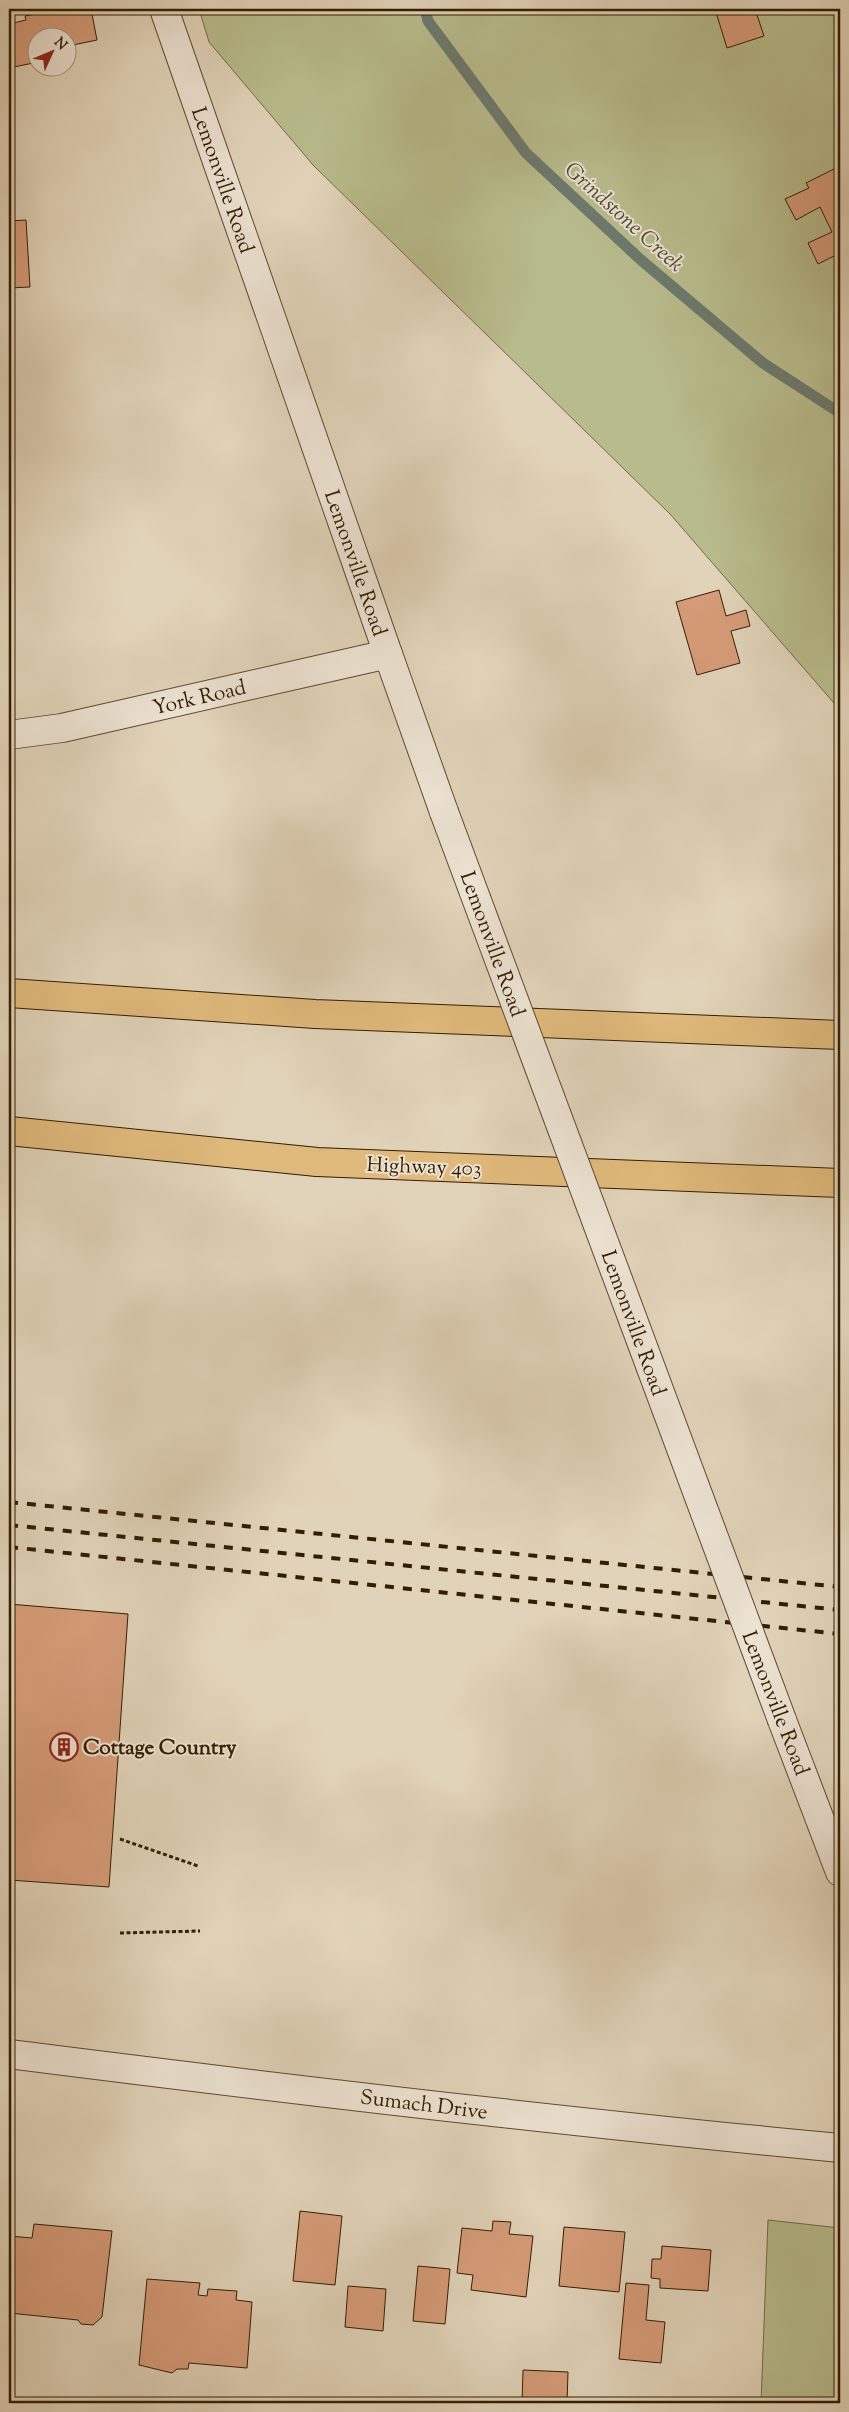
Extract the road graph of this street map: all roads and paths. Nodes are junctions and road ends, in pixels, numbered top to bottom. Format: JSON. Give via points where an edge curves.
{"nodes":[{"id":1,"x":164,"y":9,"type":"edge"},
{"id":2,"x":388,"y":654,"type":"junction"},
{"id":3,"x":9,"y":735,"type":"edge"},
{"id":4,"x":9,"y":993,"type":"edge"},
{"id":5,"x":840,"y":1035,"type":"edge"},
{"id":6,"x":9,"y":1131,"type":"edge"},
{"id":7,"x":840,"y":1183,"type":"edge"},
{"id":8,"x":120,"y":1839,"type":"dead end"},
{"id":9,"x":198,"y":1866,"type":"dead end"},
{"id":10,"x":840,"y":1872,"type":"edge"},
{"id":11,"x":200,"y":1931,"type":"dead end"},
{"id":12,"x":120,"y":1933,"type":"dead end"},
{"id":13,"x":9,"y":2054,"type":"edge"},
{"id":14,"x":840,"y":2148,"type":"edge"}],
"edges":[{"from":1,"to":2,"type":"street","name":"Lemonville Road"},
{"from":2,"to":3,"type":"street","name":"York Road","via":[[62,728]]},
{"from":2,"to":10,"type":"street","name":"Lemonville Road","bridge":true},
{"from":4,"to":5,"type":"highway","via":[[324,1015]]},
{"from":6,"to":7,"type":"highway","name":"Highway 403","via":[[317,1162]]},
{"from":8,"to":9,"type":"path"},
{"from":11,"to":12,"type":"path"},
{"from":13,"to":14,"type":"street","name":"Sumach Drive","via":[[644,2129]]}]}
